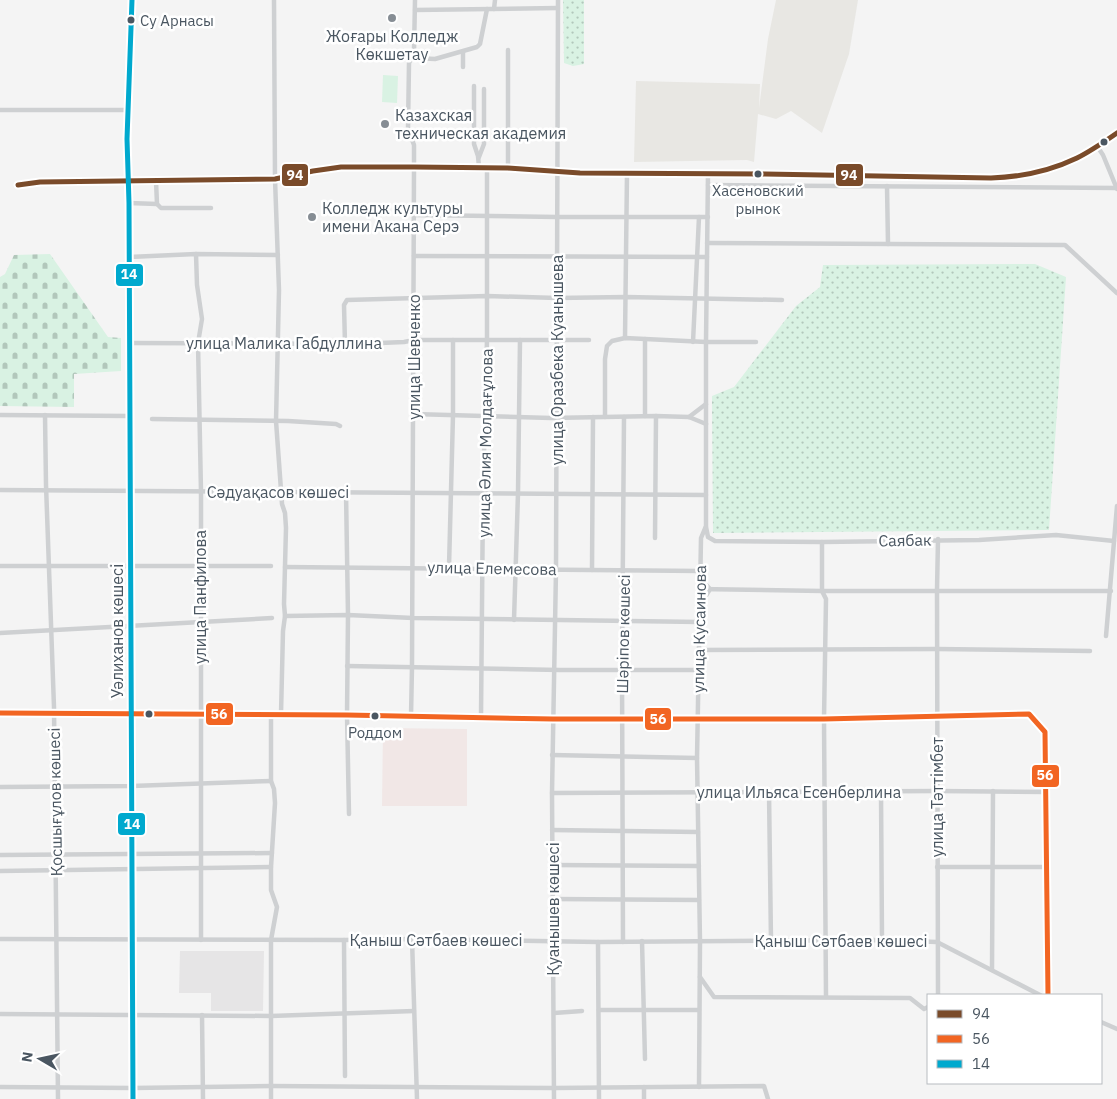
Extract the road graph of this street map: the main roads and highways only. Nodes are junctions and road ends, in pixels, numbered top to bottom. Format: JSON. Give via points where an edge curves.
{"nodes":[{"id":1,"x":132,"y":0,"type":"edge"},
{"id":2,"x":1117,"y":133,"type":"edge"},
{"id":3,"x":128,"y":182,"type":"junction"},
{"id":4,"x":129,"y":372,"type":"junction"},
{"id":5,"x":0,"y":713,"type":"edge"},
{"id":6,"x":132,"y":714,"type":"junction"},
{"id":7,"x":133,"y":1099,"type":"edge"}],
"edges":[{"from":1,"to":3,"type":"highway"},
{"from":2,"to":3,"type":"main road","via":[[1059,165],[1009,177],[627,174],[479,167],[342,167],[275,179]]},
{"from":3,"to":4,"type":"highway"},
{"from":3,"to":4,"type":"highway","name":"Уәлиханов көшесі"},
{"from":4,"to":6,"type":"highway","name":"Уәлиханов көшесі"},
{"from":5,"to":6,"type":"highway"},
{"from":6,"to":7,"type":"main road","name":"Уәлиханов көшесі"}]}
